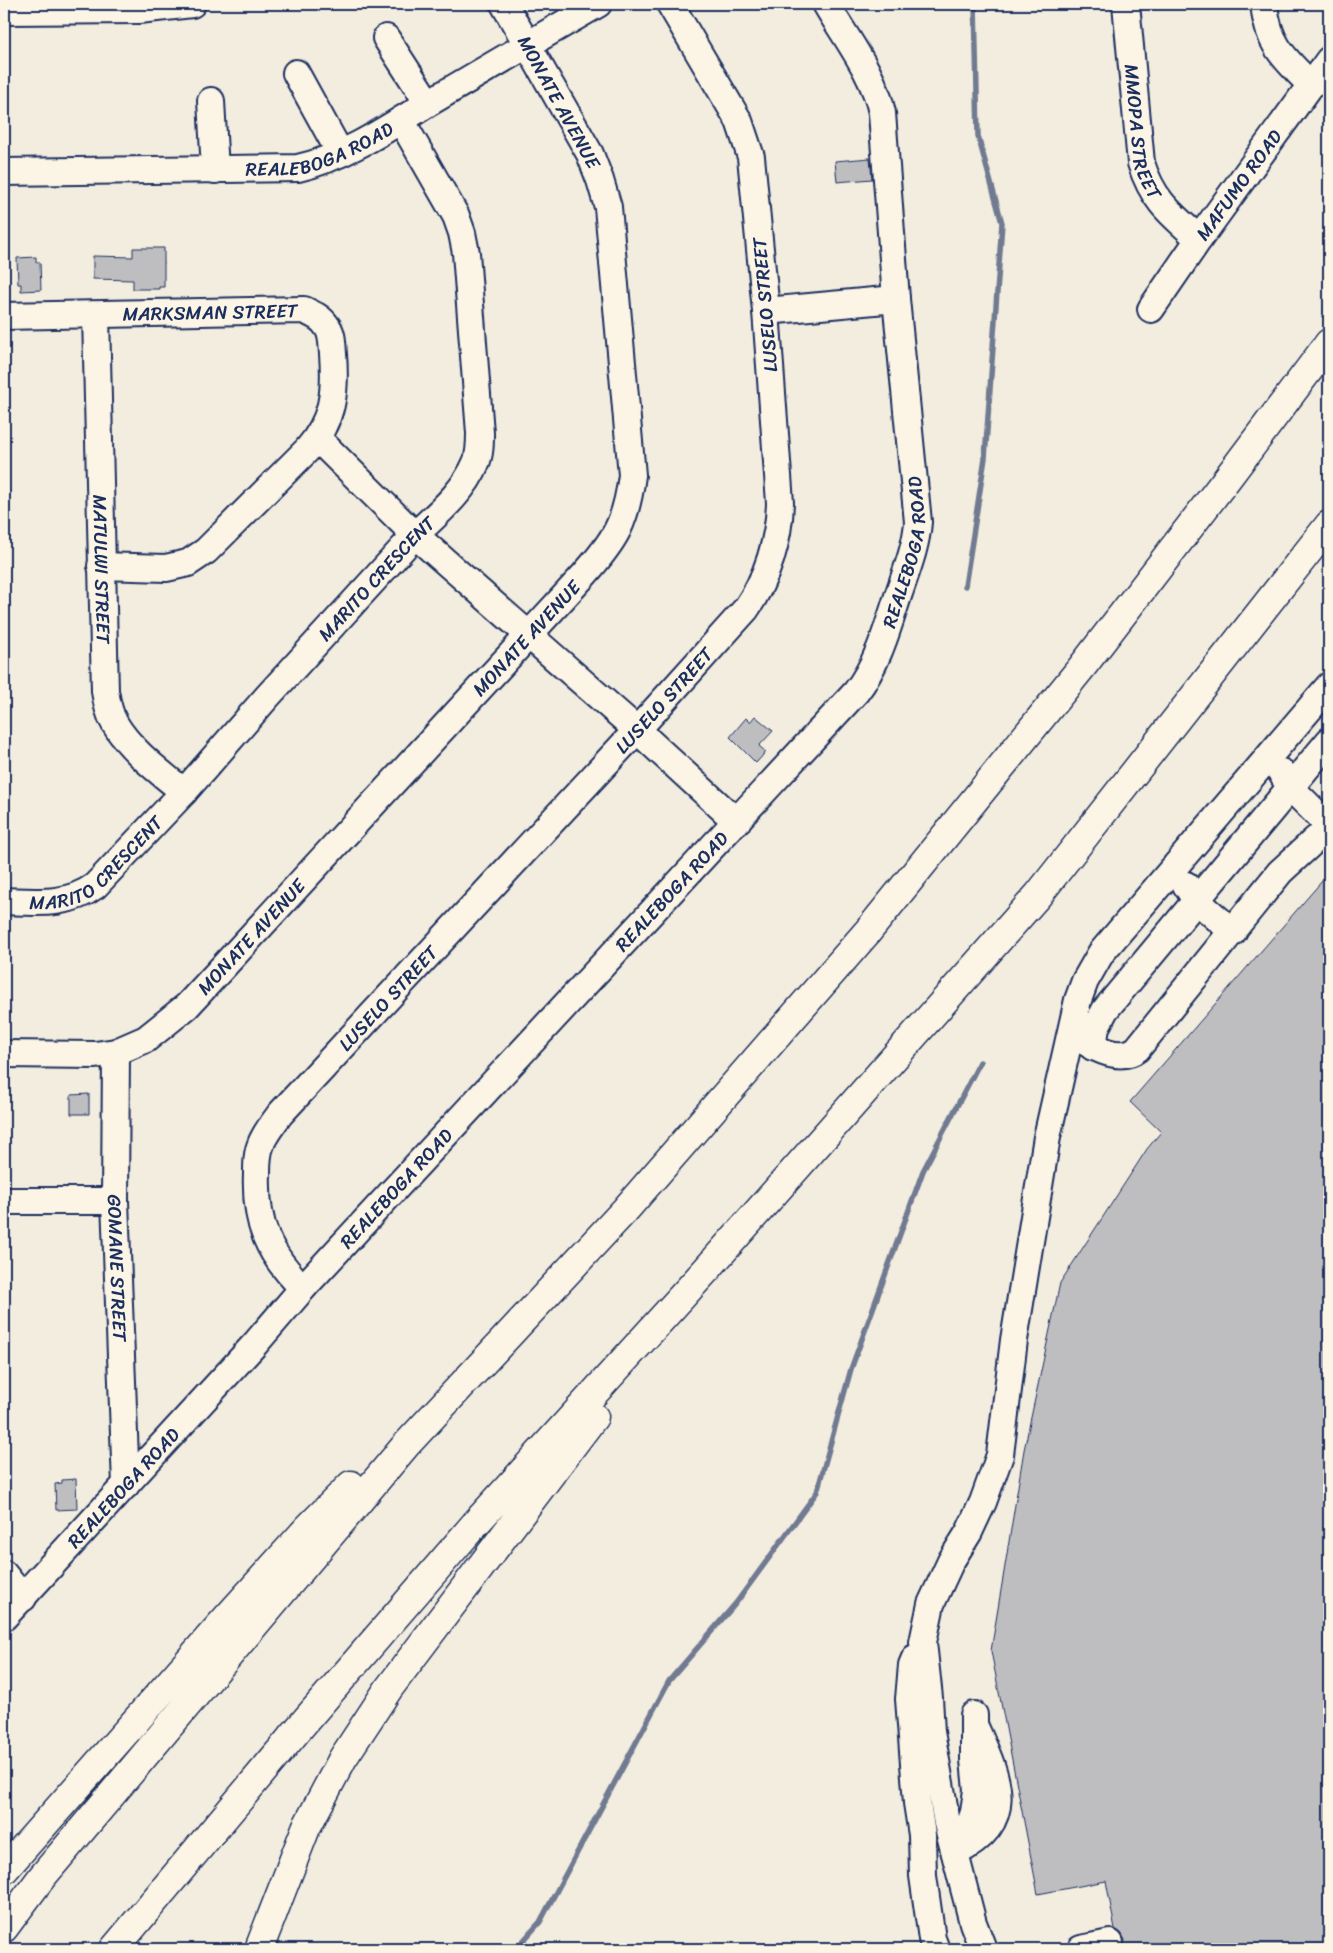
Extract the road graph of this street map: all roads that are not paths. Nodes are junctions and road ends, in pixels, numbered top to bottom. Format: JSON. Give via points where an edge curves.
{"nodes":[{"id":1,"x":192,"y":4,"type":"edge"},
{"id":2,"x":504,"y":4,"type":"edge"},
{"id":3,"x":670,"y":4,"type":"edge"},
{"id":4,"x":826,"y":4,"type":"edge"},
{"id":5,"x":1126,"y":4,"type":"edge"},
{"id":6,"x":1264,"y":4,"type":"edge"},
{"id":7,"x":586,"y":7,"type":"edge"},
{"id":8,"x":4,"y":11,"type":"edge"},
{"id":9,"x":386,"y":38,"type":"dead end"},
{"id":10,"x":528,"y":44,"type":"junction"},
{"id":11,"x":1329,"y":60,"type":"edge"},
{"id":12,"x":296,"y":73,"type":"dead end"},
{"id":13,"x":1312,"y":85,"type":"junction"},
{"id":14,"x":211,"y":101,"type":"dead end"},
{"id":15,"x":428,"y":103,"type":"junction"},
{"id":16,"x":401,"y":120,"type":"junction"},
{"id":17,"x":340,"y":154,"type":"junction"},
{"id":18,"x":215,"y":170,"type":"junction"},
{"id":19,"x":4,"y":172,"type":"edge"},
{"id":20,"x":1199,"y":240,"type":"junction"},
{"id":21,"x":896,"y":299,"type":"junction"},
{"id":22,"x":1151,"y":309,"type":"dead end"},
{"id":23,"x":766,"y":311,"type":"junction"},
{"id":24,"x":96,"y":315,"type":"junction"},
{"id":25,"x":4,"y":316,"type":"edge"},
{"id":26,"x":1329,"y":343,"type":"edge"},
{"id":27,"x":318,"y":438,"type":"junction"},
{"id":28,"x":1329,"y":526,"type":"edge"},
{"id":29,"x":415,"y":535,"type":"junction"},
{"id":30,"x":101,"y":566,"type":"junction"},
{"id":31,"x":528,"y":635,"type":"junction"},
{"id":32,"x":1329,"y":686,"type":"edge"},
{"id":33,"x":637,"y":730,"type":"junction"},
{"id":34,"x":1329,"y":741,"type":"edge"},
{"id":35,"x":1270,"y":754,"type":"junction"},
{"id":36,"x":1290,"y":786,"type":"junction"},
{"id":37,"x":184,"y":792,"type":"junction"},
{"id":38,"x":737,"y":822,"type":"junction"},
{"id":39,"x":1328,"y":824,"type":"edge"},
{"id":40,"x":1175,"y":866,"type":"junction"},
{"id":41,"x":1196,"y":900,"type":"junction"},
{"id":42,"x":4,"y":901,"type":"edge"},
{"id":43,"x":1233,"y":932,"type":"junction"},
{"id":44,"x":1071,"y":1033,"type":"junction"},
{"id":45,"x":1093,"y":1047,"type":"junction"},
{"id":46,"x":116,"y":1052,"type":"junction"},
{"id":47,"x":4,"y":1054,"type":"edge"},
{"id":48,"x":115,"y":1201,"type":"junction"},
{"id":49,"x":4,"y":1202,"type":"edge"},
{"id":50,"x":707,"y":1269,"type":"junction"},
{"id":51,"x":303,"y":1288,"type":"junction"},
{"id":52,"x":406,"y":1445,"type":"junction"},
{"id":53,"x":126,"y":1485,"type":"junction"},
{"id":54,"x":4,"y":1574,"type":"edge"},
{"id":55,"x":23,"y":1598,"type":"junction"},
{"id":56,"x":4,"y":1617,"type":"edge"},
{"id":57,"x":922,"y":1642,"type":"junction"},
{"id":58,"x":975,"y":1721,"type":"dead end"},
{"id":59,"x":955,"y":1853,"type":"junction"},
{"id":60,"x":4,"y":1870,"type":"edge"},
{"id":61,"x":4,"y":1928,"type":"edge"},
{"id":62,"x":1110,"y":1943,"type":"dead end"},
{"id":63,"x":114,"y":1949,"type":"edge"},
{"id":64,"x":259,"y":1949,"type":"edge"},
{"id":65,"x":936,"y":1949,"type":"edge"},
{"id":66,"x":964,"y":1949,"type":"edge"},
{"id":67,"x":974,"y":1949,"type":"edge"},
{"id":68,"x":984,"y":1949,"type":"edge"},
{"id":69,"x":1081,"y":1949,"type":"edge"}],
"edges":[{"from":1,"to":8,"type":"street","via":[[139,10]]},
{"from":2,"to":10,"type":"street","name":"MONATE AVENUE"},
{"from":3,"to":23,"type":"street","name":"LUSELO STREET","via":[[746,138],[751,157]]},
{"from":4,"to":21,"type":"street","name":"REALEBOGA ROAD","via":[[880,100]]},
{"from":5,"to":20,"type":"street","name":"MMOPA STREET","via":[[1147,182],[1156,198]]},
{"from":6,"to":13,"type":"street","via":[[1273,43]]},
{"from":7,"to":10,"type":"street","name":"REALEBOGA ROAD"},
{"from":9,"to":15,"type":"street"},
{"from":10,"to":15,"type":"street","name":"REALEBOGA ROAD"},
{"from":10,"to":31,"type":"street","name":"MONATE AVENUE","via":[[590,154],[608,207],[632,475],[623,518],[607,550]]},
{"from":11,"to":13,"type":"street","name":"MAFUMO ROAD"},
{"from":12,"to":17,"type":"street"},
{"from":13,"to":20,"type":"street","name":"MAFUMO ROAD"},
{"from":14,"to":18,"type":"street"},
{"from":15,"to":16,"type":"street","name":"REALEBOGA ROAD"},
{"from":16,"to":17,"type":"street","name":"REALEBOGA ROAD"},
{"from":16,"to":29,"type":"street","name":"MARITO CRESCENT","via":[[456,216],[462,234],[480,433],[476,463],[464,484]]},
{"from":17,"to":18,"type":"street","name":"REALEBOGA ROAD","via":[[298,168]]},
{"from":18,"to":19,"type":"street","name":"REALEBOGA ROAD"},
{"from":20,"to":22,"type":"street","name":"MAFUMO ROAD"},
{"from":21,"to":23,"type":"street"},
{"from":21,"to":38,"type":"street","name":"REALEBOGA ROAD","via":[[918,522],[914,548],[876,656],[863,683]]},
{"from":23,"to":33,"type":"street","name":"LUSELO STREET","via":[[780,503],[773,551],[746,609]]},
{"from":24,"to":25,"type":"street","name":"MARKSMAN STREET"},
{"from":24,"to":27,"type":"street","name":"MARKSMAN STREET","via":[[304,310],[314,315],[331,332],[335,380],[331,409]]},
{"from":24,"to":30,"type":"street","name":"MATULWI STREET"},
{"from":26,"to":52,"type":"highway","via":[[1082,667],[868,930],[626,1209]]},
{"from":27,"to":29,"type":"street"},
{"from":27,"to":30,"type":"street","name":"MARKSMAN STREET","via":[[206,551],[188,563],[166,568]]},
{"from":28,"to":50,"type":"highway","via":[[1039,894]]},
{"from":29,"to":31,"type":"street"},
{"from":29,"to":37,"type":"street","name":"MARITO CRESCENT"},
{"from":30,"to":37,"type":"street","name":"MATULWI STREET","via":[[108,709],[125,738]]},
{"from":31,"to":33,"type":"street"},
{"from":31,"to":46,"type":"street","name":"MONATE AVENUE","via":[[187,1006],[146,1039]]},
{"from":32,"to":35,"type":"street"},
{"from":33,"to":38,"type":"street"},
{"from":33,"to":51,"type":"street","name":"LUSELO STREET","via":[[268,1130],[257,1161],[257,1200],[261,1223],[275,1257]]},
{"from":34,"to":36,"type":"street"},
{"from":35,"to":36,"type":"street"},
{"from":35,"to":40,"type":"street"},
{"from":36,"to":39,"type":"street"},
{"from":36,"to":41,"type":"street"},
{"from":37,"to":42,"type":"street","name":"MARITO CRESCENT","via":[[110,872],[86,893],[52,903]]},
{"from":38,"to":51,"type":"street","name":"REALEBOGA ROAD"},
{"from":39,"to":43,"type":"street","via":[[1280,872]]},
{"from":40,"to":41,"type":"street"},
{"from":40,"to":44,"type":"street","via":[[1093,965],[1078,1000]]},
{"from":41,"to":43,"type":"street"},
{"from":41,"to":45,"type":"street","via":[[1105,1010],[1096,1027]]},
{"from":43,"to":45,"type":"street","via":[[1137,1049],[1117,1054]]},
{"from":44,"to":45,"type":"street"},
{"from":44,"to":57,"type":"street","via":[[1046,1137],[993,1487],[931,1604]]},
{"from":46,"to":47,"type":"street","name":"MONATE AVENUE","via":[[95,1055]]},
{"from":46,"to":48,"type":"street","name":"GOMANE STREET"},
{"from":48,"to":49,"type":"street"},
{"from":48,"to":53,"type":"street","name":"GOMANE STREET"},
{"from":50,"to":63,"type":"highway","via":[[475,1524]]},
{"from":50,"to":64,"type":"highway","via":[[388,1688],[343,1758],[306,1828]]},
{"from":51,"to":53,"type":"street","name":"REALEBOGA ROAD"},
{"from":52,"to":60,"type":"highway","via":[[348,1487],[308,1528]]},
{"from":52,"to":61,"type":"highway","via":[[42,1877]]},
{"from":53,"to":55,"type":"street","name":"REALEBOGA ROAD"},
{"from":54,"to":55,"type":"street"},
{"from":55,"to":56,"type":"street","name":"REALEBOGA ROAD"},
{"from":57,"to":59,"type":"street","via":[[931,1732]]},
{"from":57,"to":65,"type":"street","via":[[912,1665],[909,1699],[923,1876]]},
{"from":58,"to":59,"type":"street","via":[[990,1761],[998,1803],[993,1823],[967,1848]]},
{"from":59,"to":68,"type":"street","via":[[973,1924]]},
{"from":62,"to":69,"type":"street"},
{"from":66,"to":67,"type":"street"}]}
